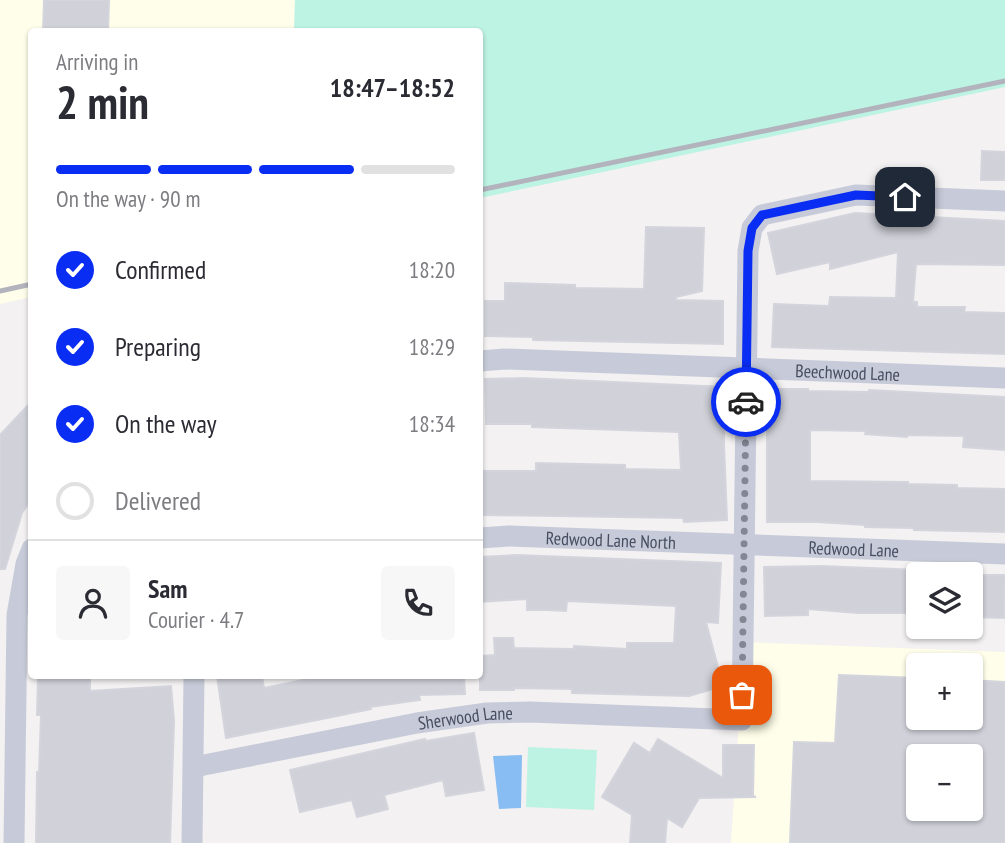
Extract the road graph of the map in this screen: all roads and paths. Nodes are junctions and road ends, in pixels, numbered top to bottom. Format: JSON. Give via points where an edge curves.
{"nodes":[{"id":1,"x":1005,"y":201,"type":"edge"},
{"id":2,"x":483,"y":361,"type":"edge"},
{"id":3,"x":747,"y":367,"type":"junction"},
{"id":4,"x":1005,"y":378,"type":"edge"},
{"id":5,"x":483,"y":538,"type":"edge"},
{"id":6,"x":744,"y":544,"type":"junction"},
{"id":7,"x":1005,"y":554,"type":"edge"},
{"id":8,"x":28,"y":559,"type":"edge"},
{"id":9,"x":194,"y":679,"type":"edge"},
{"id":10,"x":194,"y":767,"type":"junction"},
{"id":11,"x":15,"y":843,"type":"edge"},
{"id":12,"x":192,"y":843,"type":"edge"}],
"edges":[{"from":1,"to":3,"type":"street","via":[[856,195],[762,215],[752,228],[748,251]]},
{"from":2,"to":3,"type":"street","name":"Beechwood Lane"},
{"from":3,"to":4,"type":"street","name":"Beechwood Lane"},
{"from":3,"to":6,"type":"street"},
{"from":5,"to":6,"type":"street","name":"Redwood Lane North"},
{"from":6,"to":7,"type":"street","name":"Redwood Lane"},
{"from":6,"to":10,"type":"street","name":"Sherwood Lane","via":[[742,720],[487,713]]},
{"from":8,"to":11,"type":"street","via":[[17,615]]},
{"from":9,"to":10,"type":"street"},
{"from":10,"to":12,"type":"street"}]}
